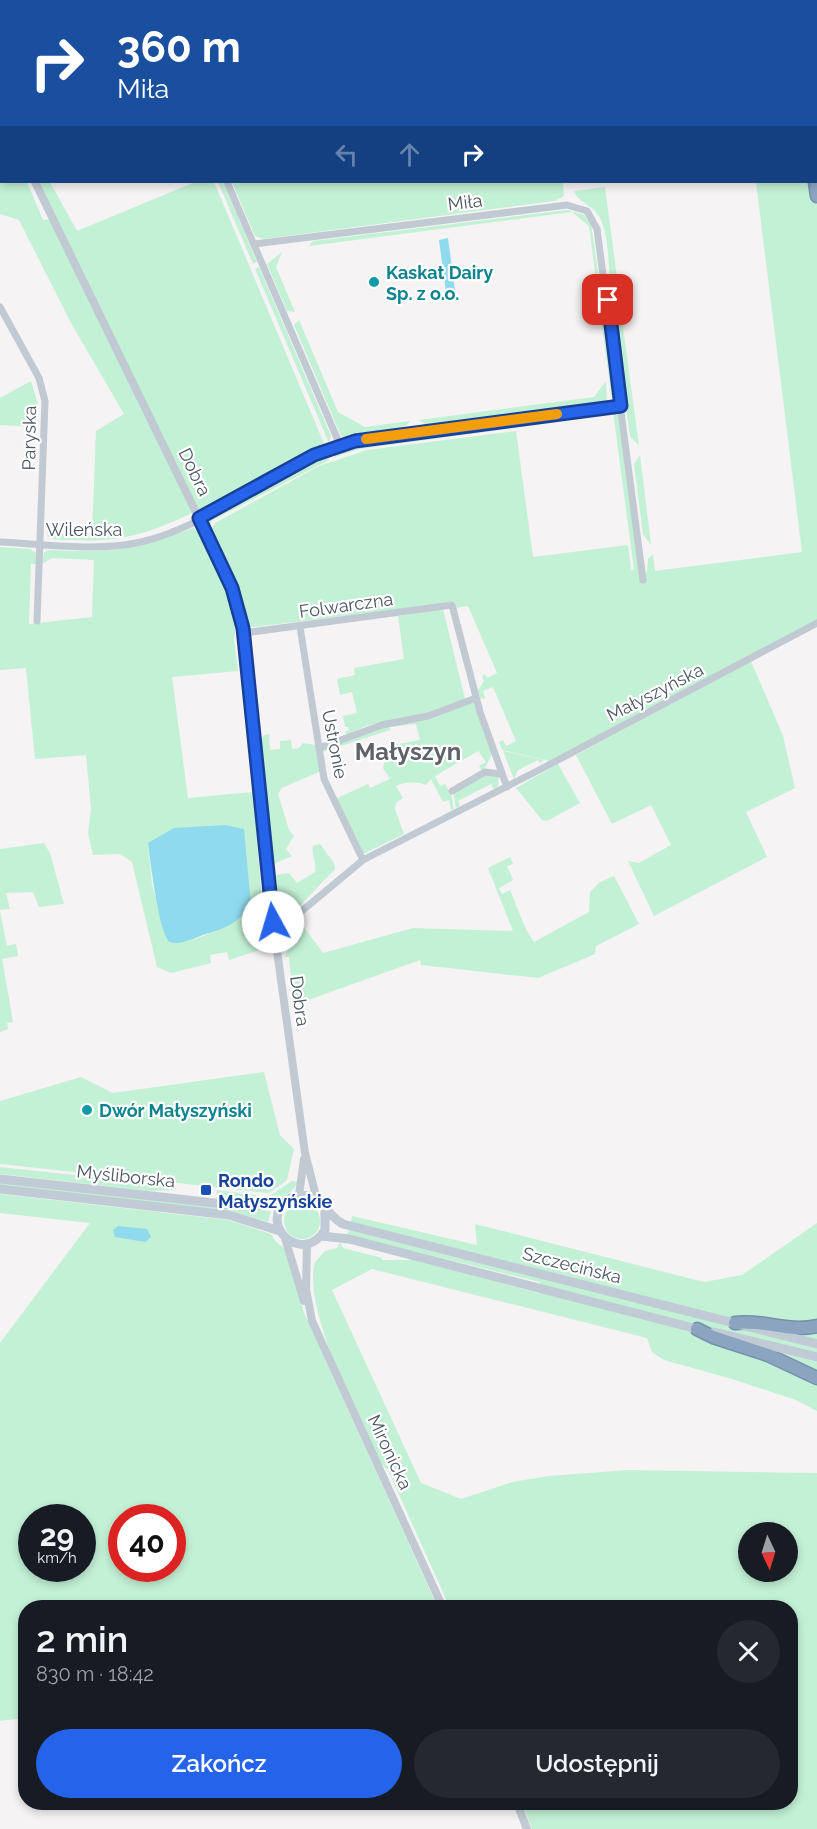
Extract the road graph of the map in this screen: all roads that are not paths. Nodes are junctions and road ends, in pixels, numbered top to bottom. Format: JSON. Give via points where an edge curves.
{"nodes":[{"id":1,"x":35,"y":183,"type":"edge"},
{"id":2,"x":227,"y":183,"type":"edge"},
{"id":3,"x":254,"y":244,"type":"junction"},
{"id":4,"x":0,"y":308,"type":"edge"},
{"id":5,"x":621,"y":406,"type":"junction"},
{"id":6,"x":340,"y":445,"type":"junction"},
{"id":7,"x":199,"y":518,"type":"junction"},
{"id":8,"x":0,"y":542,"type":"edge"},
{"id":9,"x":40,"y":544,"type":"junction"},
{"id":10,"x":644,"y":580,"type":"dead end"},
{"id":11,"x":37,"y":621,"type":"dead end"},
{"id":12,"x":817,"y":623,"type":"edge"},
{"id":13,"x":300,"y":627,"type":"junction"},
{"id":14,"x":244,"y":633,"type":"junction"},
{"id":15,"x":476,"y":698,"type":"junction"},
{"id":16,"x":319,"y":748,"type":"junction"},
{"id":17,"x":501,"y":774,"type":"junction"},
{"id":18,"x":507,"y":787,"type":"junction"},
{"id":19,"x":452,"y":791,"type":"dead end"},
{"id":20,"x":363,"y":860,"type":"junction"},
{"id":21,"x":273,"y":922,"type":"junction"},
{"id":22,"x":305,"y":1153,"type":"junction"},
{"id":23,"x":0,"y":1179,"type":"edge"},
{"id":24,"x":0,"y":1189,"type":"edge"},
{"id":25,"x":299,"y":1195,"type":"junction"},
{"id":26,"x":317,"y":1200,"type":"junction"},
{"id":27,"x":284,"y":1203,"type":"junction"},
{"id":28,"x":324,"y":1209,"type":"junction"},
{"id":29,"x":282,"y":1235,"type":"junction"},
{"id":30,"x":321,"y":1236,"type":"junction"},
{"id":31,"x":307,"y":1244,"type":"junction"},
{"id":32,"x":309,"y":1310,"type":"junction"},
{"id":33,"x":735,"y":1323,"type":"junction"},
{"id":34,"x":817,"y":1326,"type":"edge"},
{"id":35,"x":698,"y":1329,"type":"junction"},
{"id":36,"x":817,"y":1344,"type":"edge"},
{"id":37,"x":817,"y":1357,"type":"edge"},
{"id":38,"x":817,"y":1378,"type":"edge"},
{"id":39,"x":439,"y":1600,"type":"edge"},
{"id":40,"x":520,"y":1810,"type":"edge"},
{"id":41,"x":527,"y":1829,"type":"edge"}],
"edges":[{"from":1,"to":7,"type":"street","name":"Dobra"},
{"from":2,"to":3,"type":"street"},
{"from":3,"to":5,"type":"street","name":"Miła","via":[[567,205],[583,208],[591,214],[597,229]]},
{"from":3,"to":6,"type":"street"},
{"from":4,"to":9,"type":"street","name":"Paryska","via":[[39,378],[45,401]]},
{"from":5,"to":6,"type":"street"},
{"from":5,"to":10,"type":"street","name":"Miła"},
{"from":6,"to":7,"type":"street","via":[[314,455]]},
{"from":7,"to":9,"type":"street","name":"Wileńska","via":[[165,534],[127,545]]},
{"from":7,"to":14,"type":"street","name":"Dobra","via":[[232,588]]},
{"from":8,"to":9,"type":"street","name":"Wileńska"},
{"from":9,"to":11,"type":"street","name":"Paryska"},
{"from":12,"to":18,"type":"street","name":"Małyszyńska"},
{"from":13,"to":14,"type":"street","name":"Folwarczna"},
{"from":13,"to":15,"type":"street","name":"Folwarczna","via":[[452,605]]},
{"from":13,"to":16,"type":"street","name":"Ustronie"},
{"from":14,"to":21,"type":"street","name":"Dobra"},
{"from":15,"to":16,"type":"street"},
{"from":15,"to":17,"type":"street"},
{"from":16,"to":20,"type":"street","name":"Ustronie","via":[[324,779]]},
{"from":17,"to":18,"type":"street"},
{"from":17,"to":19,"type":"street","via":[[485,772]]},
{"from":18,"to":20,"type":"street","name":"Małyszyńska"},
{"from":20,"to":21,"type":"street","name":"Małyszyńska","via":[[297,915]]},
{"from":21,"to":22,"type":"street","name":"Dobra"},
{"from":22,"to":25,"type":"street","name":"Dobra"},
{"from":22,"to":26,"type":"street","name":"Dobra"},
{"from":23,"to":27,"type":"main road","name":"Myśliborska","via":[[241,1206]]},
{"from":24,"to":29,"type":"main road","name":"Myśliborska","via":[[229,1215]]},
{"from":25,"to":26,"type":"main road"},
{"from":25,"to":27,"type":"main road"},
{"from":26,"to":28,"type":"main road"},
{"from":27,"to":29,"type":"main road","via":[[277,1216]]},
{"from":28,"to":30,"type":"main road","via":[[327,1223]]},
{"from":28,"to":33,"type":"main road","name":"Szczecińska","via":[[343,1224]]},
{"from":29,"to":31,"type":"main road","via":[[299,1245]]},
{"from":29,"to":32,"type":"street","name":"Mironicka"},
{"from":30,"to":31,"type":"main road"},
{"from":30,"to":35,"type":"main road","name":"Szczecińska","via":[[349,1239]]},
{"from":31,"to":32,"type":"street","name":"Mironicka"},
{"from":32,"to":39,"type":"street","name":"Mironicka"},
{"from":33,"to":34,"type":"highway","via":[[750,1321],[792,1329]]},
{"from":33,"to":36,"type":"main road","name":"Szczecińska"},
{"from":35,"to":37,"type":"main road","name":"Szczecińska"},
{"from":35,"to":38,"type":"highway"},
{"from":40,"to":41,"type":"street"}]}
